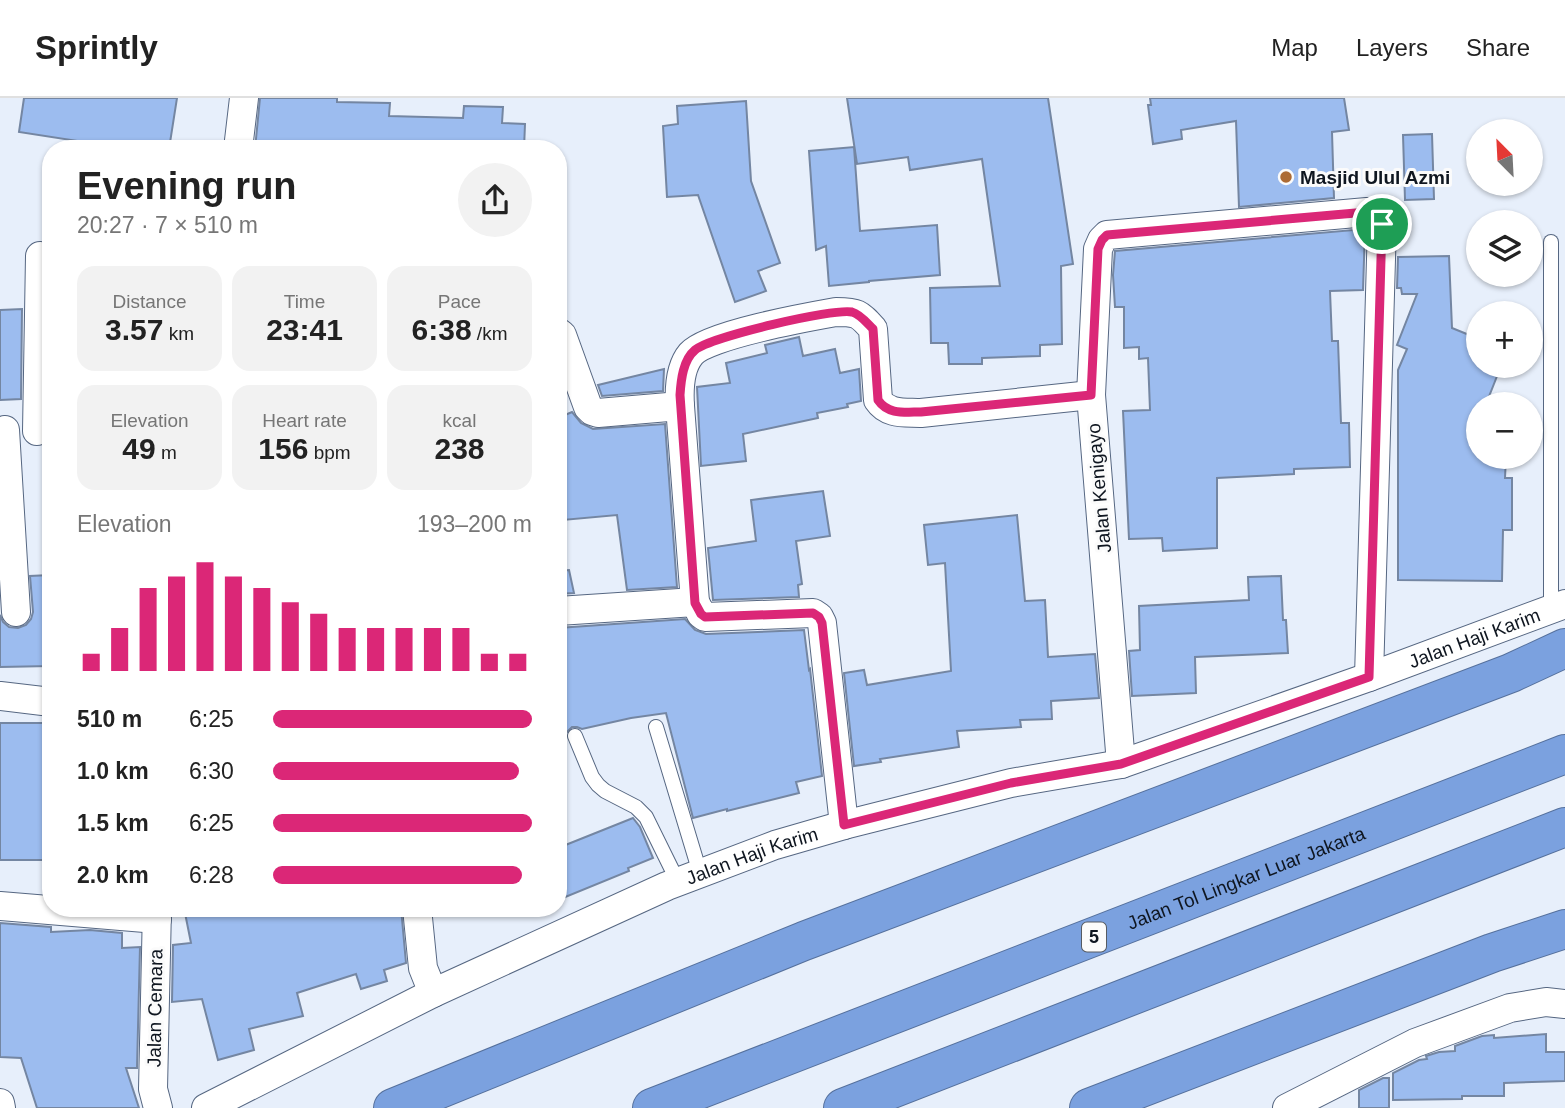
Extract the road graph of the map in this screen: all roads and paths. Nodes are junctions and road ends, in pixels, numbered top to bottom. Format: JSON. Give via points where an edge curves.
{"nodes":[{"id":1,"x":244,"y":98,"type":"edge"},
{"id":2,"x":239,"y":140,"type":"edge"},
{"id":3,"x":1551,"y":242,"type":"dead end"},
{"id":4,"x":40,"y":256,"type":"dead end"},
{"id":5,"x":42,"y":344,"type":"edge"},
{"id":6,"x":567,"y":349,"type":"edge"},
{"id":7,"x":1091,"y":395,"type":"junction"},
{"id":8,"x":680,"y":406,"type":"junction"},
{"id":9,"x":3,"y":430,"type":"edge"},
{"id":10,"x":42,"y":431,"type":"edge"},
{"id":11,"x":695,"y":603,"type":"junction"},
{"id":12,"x":1558,"y":607,"type":"edge"},
{"id":13,"x":567,"y":610,"type":"edge"},
{"id":14,"x":16,"y":612,"type":"dead end"},
{"id":15,"x":1565,"y":648,"type":"edge"},
{"id":16,"x":1369,"y":677,"type":"junction"},
{"id":17,"x":0,"y":696,"type":"edge"},
{"id":18,"x":42,"y":701,"type":"edge"},
{"id":19,"x":656,"y":727,"type":"dead end"},
{"id":20,"x":575,"y":736,"type":"dead end"},
{"id":21,"x":1565,"y":754,"type":"edge"},
{"id":22,"x":1121,"y":764,"type":"junction"},
{"id":23,"x":844,"y":825,"type":"junction"},
{"id":24,"x":1565,"y":827,"type":"edge"},
{"id":25,"x":689,"y":878,"type":"junction"},
{"id":26,"x":0,"y":906,"type":"edge"},
{"id":27,"x":42,"y":908,"type":"edge"},
{"id":28,"x":157,"y":917,"type":"edge"},
{"id":29,"x":418,"y":917,"type":"edge"},
{"id":30,"x":1565,"y":929,"type":"edge"},
{"id":31,"x":433,"y":993,"type":"junction"},
{"id":32,"x":1565,"y":1004,"type":"edge"},
{"id":33,"x":158,"y":1108,"type":"edge"},
{"id":34,"x":206,"y":1108,"type":"edge"},
{"id":35,"x":393,"y":1108,"type":"edge"},
{"id":36,"x":652,"y":1108,"type":"edge"},
{"id":37,"x":843,"y":1108,"type":"edge"},
{"id":38,"x":1088,"y":1108,"type":"edge"},
{"id":39,"x":1287,"y":1108,"type":"edge"}],
"edges":[{"from":1,"to":2,"type":"street"},
{"from":3,"to":12,"type":"lane"},
{"from":4,"to":5,"type":"street"},
{"from":6,"to":8,"type":"street","via":[[592,411]]},
{"from":7,"to":8,"type":"street","via":[[893,412],[878,400],[873,329],[854,312],[836,312],[701,346],[685,366]]},
{"from":7,"to":16,"type":"street","name":"Jalan Kenigayo","via":[[1098,249],[1107,235],[1375,214],[1382,224]]},
{"from":7,"to":22,"type":"street","name":"Jalan Kenigayo"},
{"from":8,"to":11,"type":"street"},
{"from":9,"to":10,"type":"street"},
{"from":9,"to":14,"type":"street"},
{"from":11,"to":13,"type":"street"},
{"from":11,"to":23,"type":"street","via":[[705,617],[813,613],[819,617]]},
{"from":12,"to":16,"type":"street","name":"Jalan Haji Karim"},
{"from":15,"to":35,"type":"highway","via":[[1511,673],[804,941]]},
{"from":16,"to":22,"type":"street","name":"Jalan Haji Karim"},
{"from":17,"to":18,"type":"street"},
{"from":19,"to":25,"type":"lane"},
{"from":20,"to":25,"type":"lane","via":[[598,785],[646,817]]},
{"from":21,"to":36,"type":"highway","name":"Jalan Tol Lingkar Luar Jakarta","number":"5"},
{"from":22,"to":23,"type":"street","name":"Jalan Haji Karim","via":[[1011,783]]},
{"from":23,"to":25,"type":"street","name":"Jalan Haji Karim"},
{"from":24,"to":37,"type":"highway"},
{"from":25,"to":31,"type":"street","name":"Jalan Haji Karim"},
{"from":26,"to":27,"type":"street"},
{"from":28,"to":33,"type":"street","name":"Jalan Cemara","via":[[153,1089]]},
{"from":29,"to":31,"type":"street","via":[[424,968]]},
{"from":30,"to":38,"type":"highway"},
{"from":31,"to":34,"type":"street","name":"Jalan Haji Karim"},
{"from":32,"to":39,"type":"street","via":[[1510,1008],[1415,1043]]}]}
